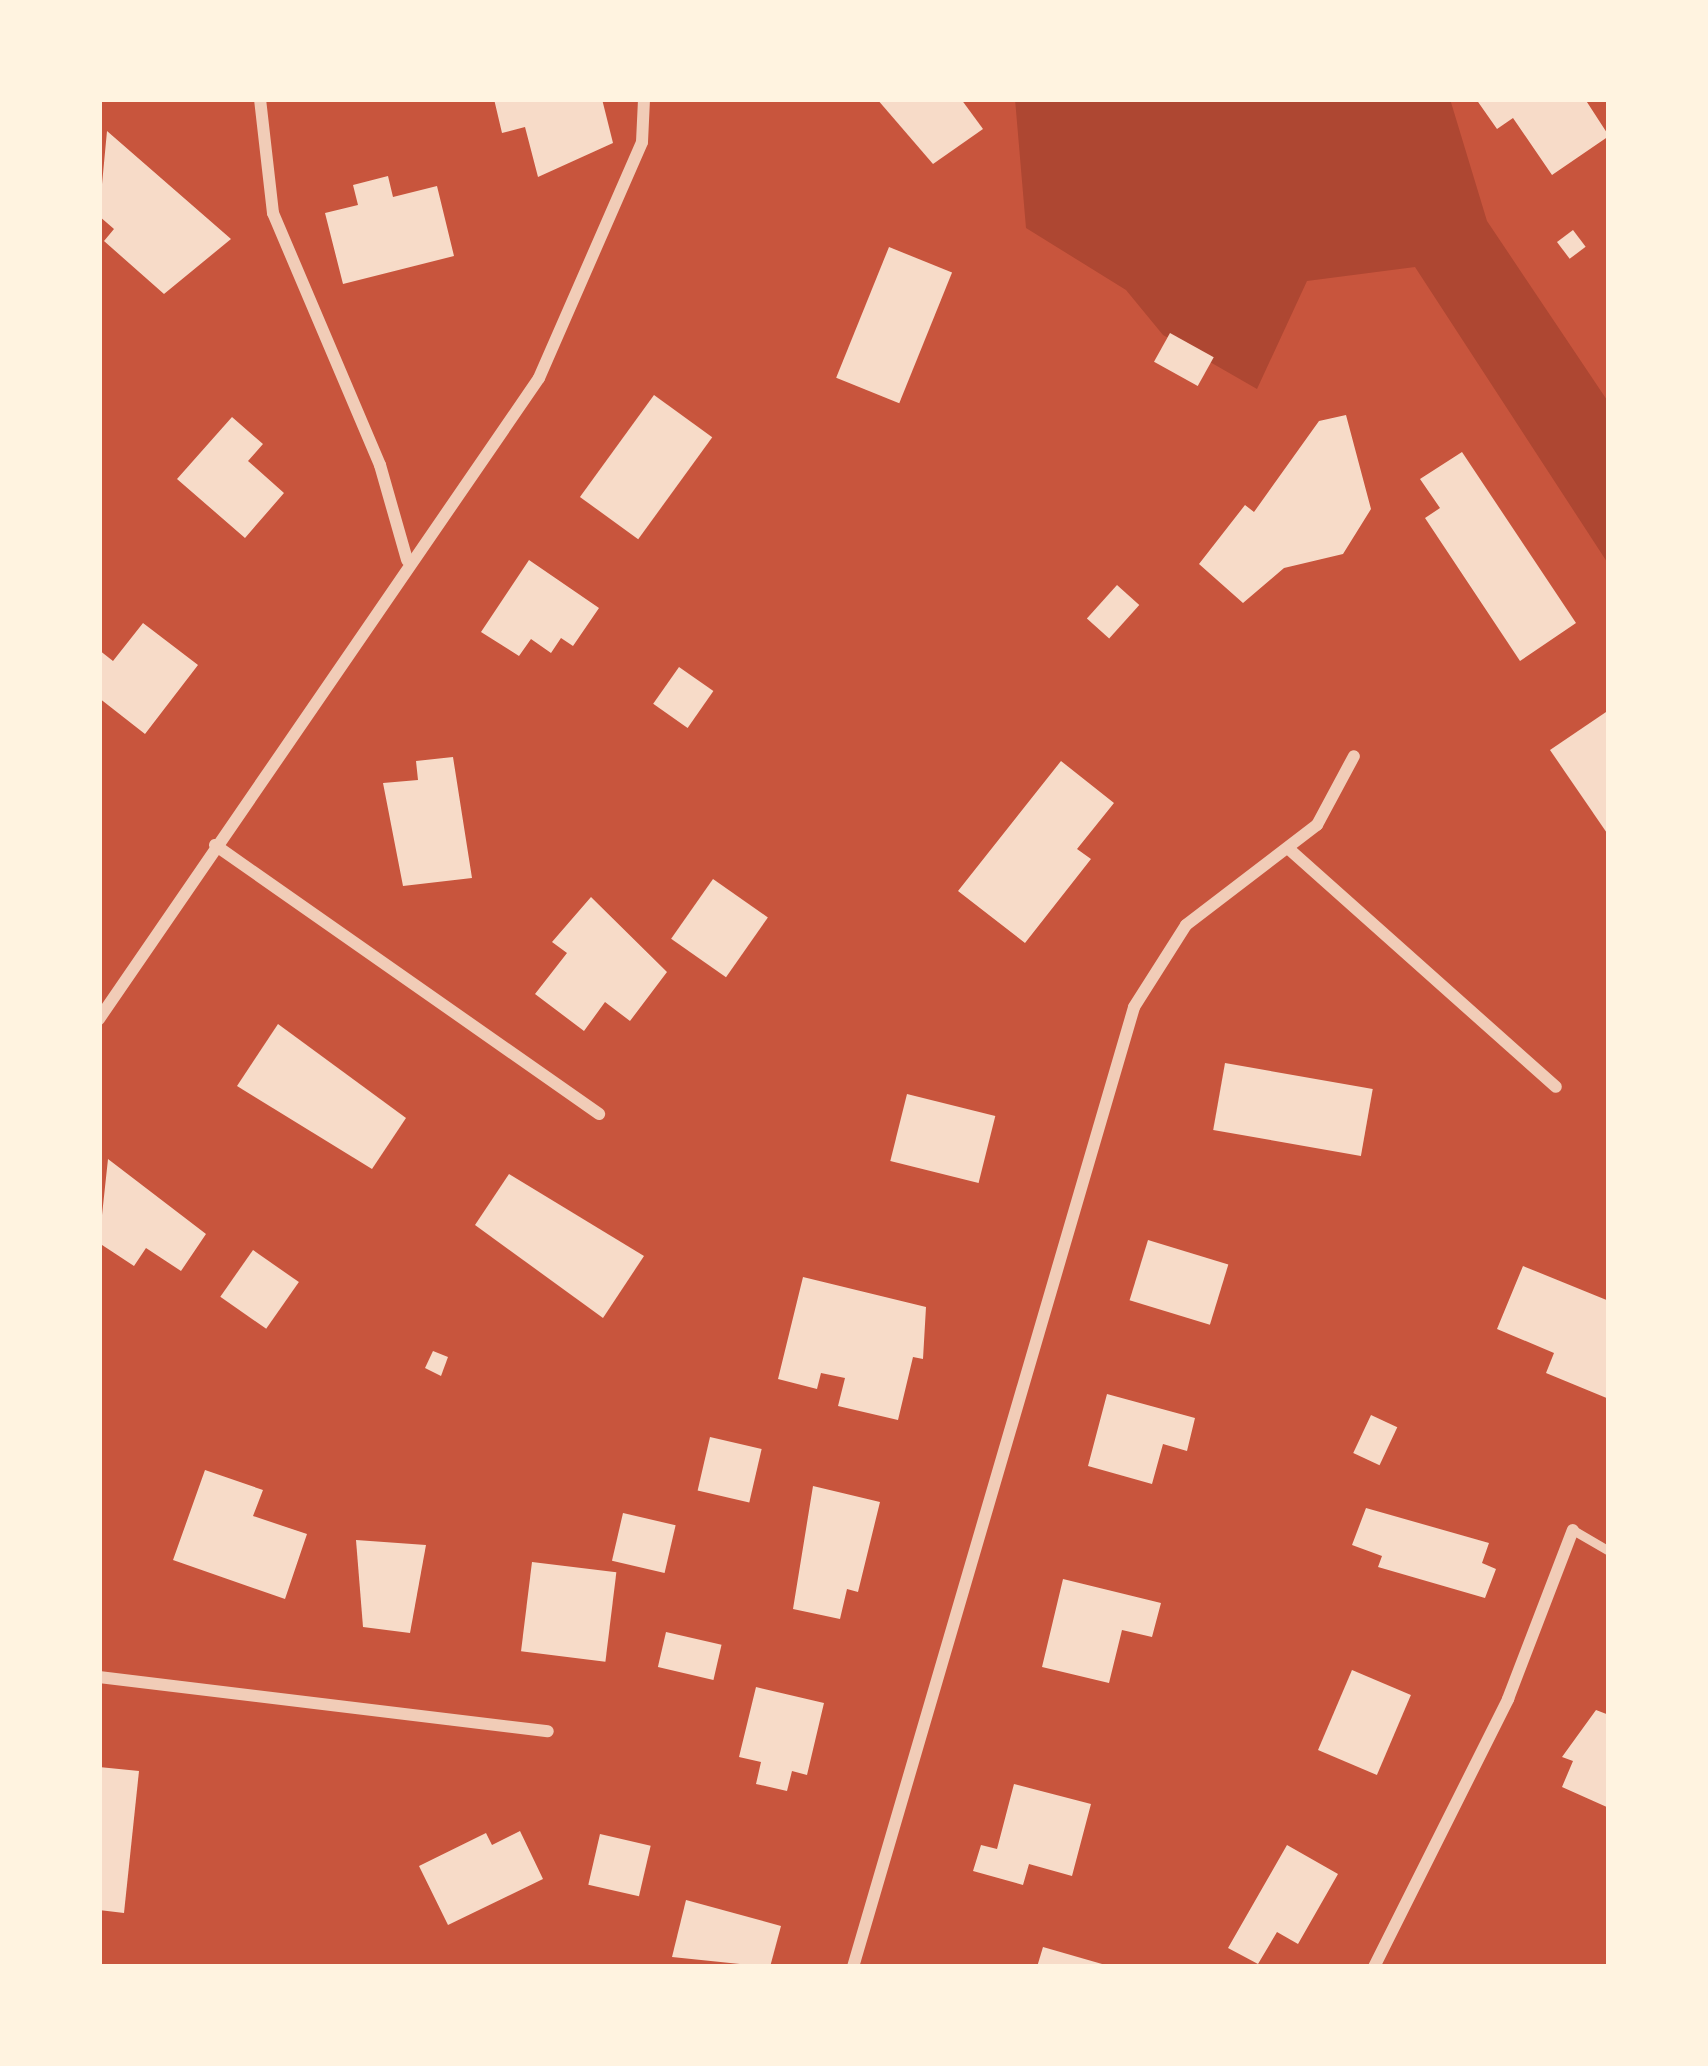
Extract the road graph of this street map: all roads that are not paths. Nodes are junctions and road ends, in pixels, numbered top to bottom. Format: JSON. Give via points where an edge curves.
{"nodes":[{"id":1,"x":260,"y":99,"type":"edge"},
{"id":2,"x":644,"y":99,"type":"edge"},
{"id":3,"x":407,"y":560,"type":"junction"},
{"id":4,"x":1354,"y":756,"type":"dead end"},
{"id":5,"x":215,"y":845,"type":"junction"},
{"id":6,"x":1290,"y":850,"type":"junction"},
{"id":7,"x":99,"y":1019,"type":"edge"},
{"id":8,"x":1556,"y":1088,"type":"dead end"},
{"id":9,"x":599,"y":1114,"type":"dead end"},
{"id":10,"x":1574,"y":1530,"type":"joint"},
{"id":11,"x":1609,"y":1551,"type":"edge"},
{"id":12,"x":99,"y":1677,"type":"edge"},
{"id":13,"x":548,"y":1731,"type":"dead end"},
{"id":14,"x":853,"y":1967,"type":"edge"},
{"id":15,"x":1374,"y":1967,"type":"edge"}],
"edges":[{"from":1,"to":3,"type":"street","via":[[272,213],[380,465]]},
{"from":2,"to":3,"type":"street","via":[[642,142],[539,378]]},
{"from":3,"to":5,"type":"street"},
{"from":4,"to":6,"type":"street","via":[[1337,797]]},
{"from":5,"to":7,"type":"street"},
{"from":5,"to":9,"type":"street"},
{"from":6,"to":8,"type":"street"},
{"from":6,"to":14,"type":"street","via":[[1186,925],[1134,1007]]},
{"from":10,"to":11,"type":"lane"},
{"from":10,"to":15,"type":"street","via":[[1508,1699]]},
{"from":12,"to":13,"type":"street"}]}
